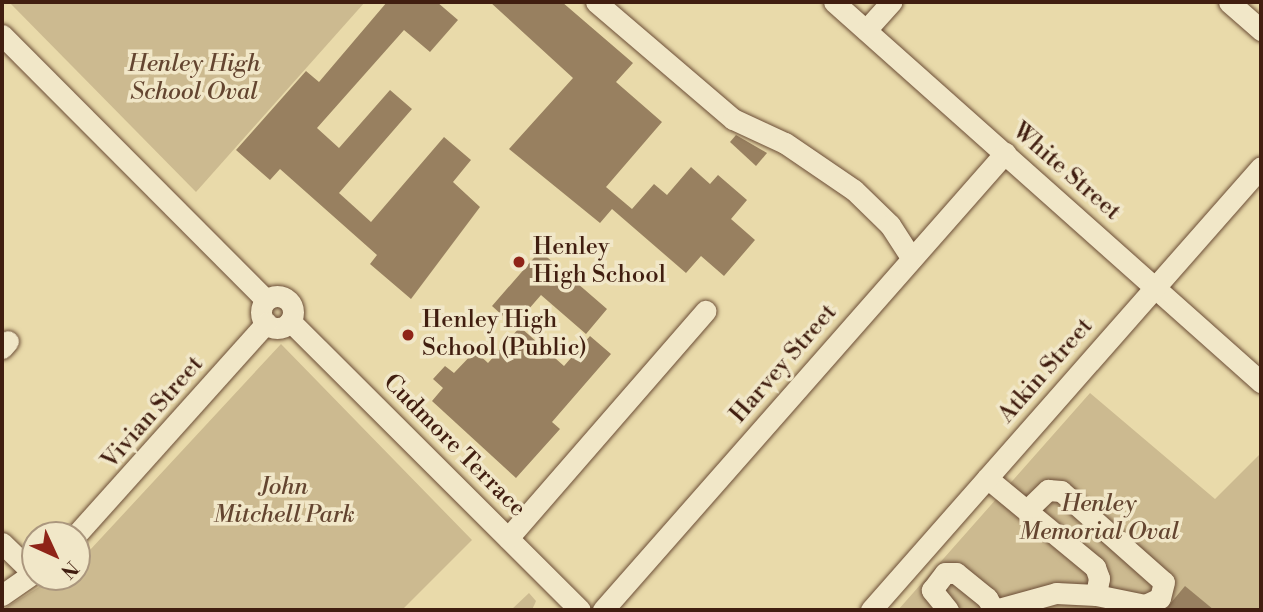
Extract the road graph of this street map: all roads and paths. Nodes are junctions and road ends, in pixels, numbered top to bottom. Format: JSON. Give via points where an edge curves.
{"nodes":[{"id":1,"x":596,"y":2,"type":"edge"},
{"id":2,"x":834,"y":2,"type":"edge"},
{"id":3,"x":891,"y":2,"type":"edge"},
{"id":4,"x":1229,"y":2,"type":"edge"},
{"id":5,"x":866,"y":30,"type":"junction"},
{"id":6,"x":1261,"y":30,"type":"edge"},
{"id":7,"x":4,"y":41,"type":"edge"},
{"id":8,"x":1005,"y":153,"type":"junction"},
{"id":9,"x":1261,"y":167,"type":"edge"},
{"id":10,"x":912,"y":259,"type":"junction"},
{"id":11,"x":1156,"y":286,"type":"junction"},
{"id":12,"x":267,"y":300,"type":"junction"},
{"id":13,"x":705,"y":311,"type":"dead end"},
{"id":14,"x":290,"y":321,"type":"junction"},
{"id":15,"x":266,"y":323,"type":"junction"},
{"id":16,"x":1261,"y":382,"type":"edge"},
{"id":17,"x":987,"y":478,"type":"junction"},
{"id":18,"x":1027,"y":510,"type":"junction"},
{"id":19,"x":89,"y":521,"type":"edge"},
{"id":20,"x":508,"y":538,"type":"junction"},
{"id":21,"x":2,"y":543,"type":"edge"},
{"id":22,"x":21,"y":561,"type":"edge"},
{"id":23,"x":21,"y":582,"type":"edge"},
{"id":24,"x":2,"y":595,"type":"edge"},
{"id":25,"x":1096,"y":595,"type":"junction"},
{"id":26,"x":557,"y":602,"type":"edge"},
{"id":27,"x":580,"y":610,"type":"edge"},
{"id":28,"x":603,"y":610,"type":"edge"},
{"id":29,"x":871,"y":610,"type":"edge"},
{"id":30,"x":948,"y":610,"type":"edge"},
{"id":31,"x":994,"y":610,"type":"edge"}],
"edges":[{"from":1,"to":10,"type":"street","via":[[733,118],[785,143],[854,190],[890,225]]},
{"from":2,"to":5,"type":"street","name":"White Street"},
{"from":3,"to":5,"type":"street"},
{"from":4,"to":6,"type":"street"},
{"from":5,"to":8,"type":"street","name":"White Street"},
{"from":7,"to":12,"type":"street"},
{"from":8,"to":10,"type":"street","name":"Harvey Street"},
{"from":8,"to":11,"type":"street","name":"White Street"},
{"from":9,"to":11,"type":"street","name":"Atkin Street"},
{"from":10,"to":28,"type":"street","name":"Harvey Street"},
{"from":11,"to":16,"type":"street","name":"White Street"},
{"from":11,"to":17,"type":"street","name":"Atkin Street"},
{"from":12,"to":14,"type":"street","via":[[277,296],[288,300],[293,311]]},
{"from":12,"to":15,"type":"street","via":[[261,313]]},
{"from":13,"to":20,"type":"street"},
{"from":14,"to":15,"type":"street","via":[[282,327]]},
{"from":14,"to":20,"type":"street","name":"Cudmore Terrace"},
{"from":15,"to":19,"type":"street","name":"Vivian Street"},
{"from":17,"to":18,"type":"street"},
{"from":17,"to":29,"type":"street","name":"Atkin Street"},
{"from":18,"to":25,"type":"street","via":[[1096,568]]},
{"from":18,"to":25,"type":"street","via":[[1048,490],[1061,491],[1164,582],[1160,598],[1144,604]]},
{"from":20,"to":26,"type":"street","name":"Cudmore Terrace"},
{"from":21,"to":22,"type":"street"},
{"from":23,"to":24,"type":"street"},
{"from":25,"to":31,"type":"street","via":[[1056,593]]},
{"from":26,"to":27,"type":"street","name":"Cudmore Terrace"},
{"from":30,"to":31,"type":"street","via":[[932,590],[945,573],[956,573],[988,598]]}]}
